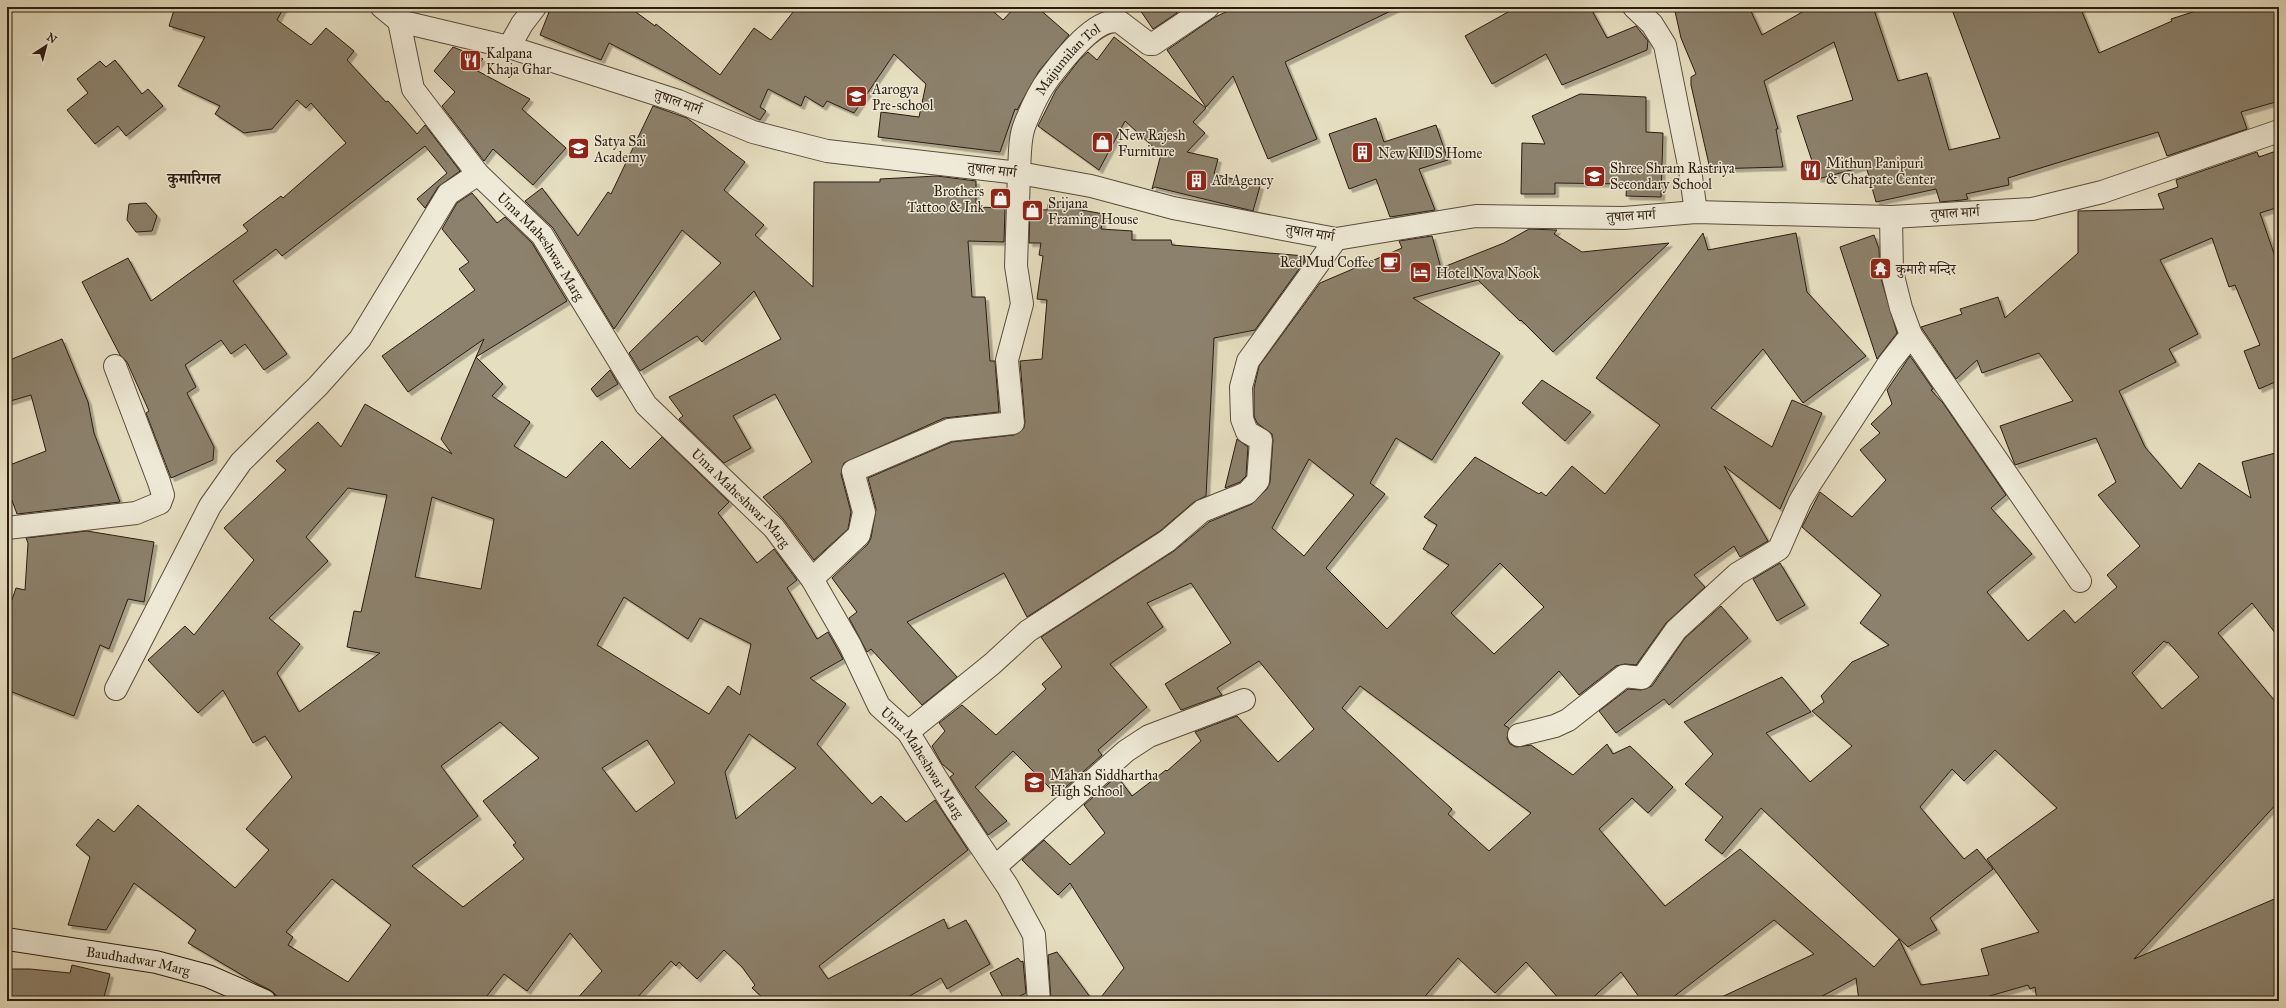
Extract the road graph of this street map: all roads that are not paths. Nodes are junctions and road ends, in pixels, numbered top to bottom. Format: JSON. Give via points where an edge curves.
{"nodes":[{"id":1,"x":382,"y":7,"type":"edge"},
{"id":2,"x":535,"y":7,"type":"edge"},
{"id":3,"x":1208,"y":7,"type":"edge"},
{"id":4,"x":1634,"y":7,"type":"edge"},
{"id":5,"x":399,"y":21,"type":"junction"},
{"id":6,"x":509,"y":47,"type":"junction"},
{"id":7,"x":2279,"y":131,"type":"edge"},
{"id":8,"x":1019,"y":173,"type":"junction"},
{"id":9,"x":478,"y":174,"type":"junction"},
{"id":10,"x":1696,"y":212,"type":"junction"},
{"id":11,"x":1891,"y":217,"type":"junction"},
{"id":12,"x":1336,"y":238,"type":"junction"},
{"id":13,"x":1911,"y":335,"type":"junction"},
{"id":14,"x":115,"y":366,"type":"dead end"},
{"id":15,"x":7,"y":528,"type":"edge"},
{"id":16,"x":812,"y":579,"type":"junction"},
{"id":17,"x":2080,"y":581,"type":"dead end"},
{"id":18,"x":116,"y":689,"type":"dead end"},
{"id":19,"x":1244,"y":700,"type":"dead end"},
{"id":20,"x":908,"y":732,"type":"junction"},
{"id":21,"x":1519,"y":735,"type":"dead end"},
{"id":22,"x":995,"y":867,"type":"junction"},
{"id":23,"x":7,"y":939,"type":"edge"},
{"id":24,"x":265,"y":1001,"type":"edge"},
{"id":25,"x":1039,"y":1001,"type":"edge"}],
"edges":[{"from":1,"to":5,"type":"street","name":"तुषाल मार्ग"},
{"from":2,"to":6,"type":"street"},
{"from":3,"to":8,"type":"street","name":"Maijumilan Tol","via":[[1153,44],[1149,44],[1114,20],[1109,20],[1084,37],[1048,79],[1024,126]]},
{"from":4,"to":10,"type":"street","via":[[1652,24],[1665,45]]},
{"from":5,"to":6,"type":"street","name":"तुषाल मार्ग"},
{"from":5,"to":9,"type":"street","name":"Uma Maheshwar Marg","via":[[413,89]]},
{"from":6,"to":8,"type":"street","name":"तुषाल मार्ग","via":[[678,100],[753,132],[827,151]]},
{"from":7,"to":11,"type":"street","name":"तुषाल मार्ग","via":[[2102,192],[2032,209]]},
{"from":8,"to":12,"type":"street","name":"तुषाल मार्ग","via":[[1091,186],[1173,208]]},
{"from":8,"to":16,"type":"street","via":[[1016,266],[1022,304],[1007,360],[1013,423],[949,430],[853,471],[864,512],[859,535]]},
{"from":9,"to":16,"type":"street","name":"Uma Maheshwar Marg","via":[[542,235],[646,404],[774,528]]},
{"from":9,"to":18,"type":"street","via":[[448,194],[360,339],[318,386],[241,462],[210,506]]},
{"from":10,"to":11,"type":"street","name":"तुषाल मार्ग"},
{"from":10,"to":12,"type":"street","name":"तुषाल मार्ग","via":[[1624,218],[1476,216]]},
{"from":11,"to":13,"type":"street","via":[[1892,272]]},
{"from":12,"to":20,"type":"street","via":[[1267,331],[1248,361],[1241,387],[1242,419],[1247,432],[1261,440],[1258,481],[1247,493],[1202,511],[1167,541],[1028,631],[992,664]]},
{"from":13,"to":17,"type":"street"},
{"from":13,"to":21,"type":"street","via":[[1889,363],[1810,484],[1779,549],[1737,574],[1676,630],[1642,678],[1624,676],[1568,720]]},
{"from":14,"to":15,"type":"street","via":[[159,482],[163,495],[160,503],[136,513]]},
{"from":16,"to":20,"type":"street","name":"Uma Maheshwar Marg","via":[[850,645],[879,706]]},
{"from":19,"to":22,"type":"street","via":[[1149,736],[1126,752]]},
{"from":20,"to":22,"type":"street","name":"Uma Maheshwar Marg","via":[[950,802]]},
{"from":22,"to":25,"type":"street","name":"Uma Maheshwar Marg","via":[[1034,935]]},
{"from":23,"to":24,"type":"street","name":"Baudhadwar Marg","via":[[156,962],[208,976]]}]}
